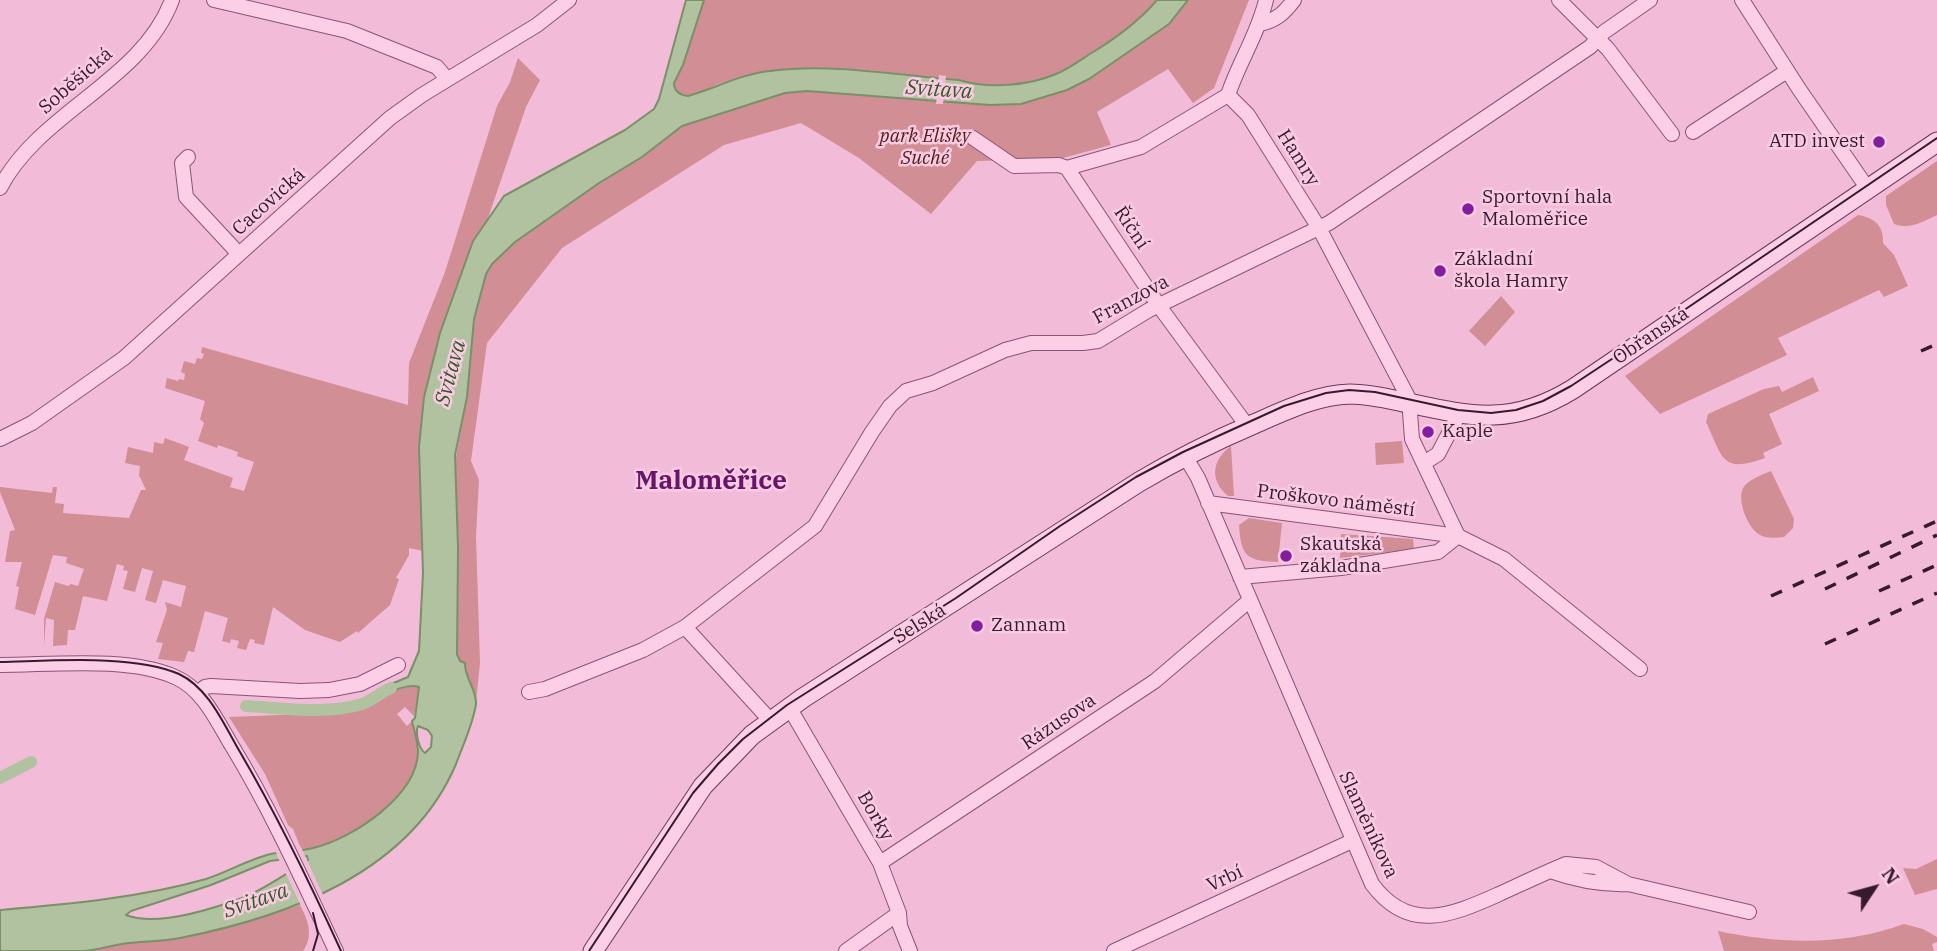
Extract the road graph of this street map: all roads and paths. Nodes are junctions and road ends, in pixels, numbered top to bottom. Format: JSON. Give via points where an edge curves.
{"nodes":[{"id":1,"x":172,"y":0,"type":"edge"},
{"id":2,"x":214,"y":0,"type":"edge"},
{"id":3,"x":569,"y":0,"type":"edge"},
{"id":4,"x":1266,"y":0,"type":"edge"},
{"id":5,"x":1294,"y":0,"type":"edge"},
{"id":6,"x":1559,"y":0,"type":"edge"},
{"id":7,"x":1650,"y":0,"type":"edge"},
{"id":8,"x":1742,"y":0,"type":"edge"},
{"id":9,"x":1260,"y":24,"type":"junction"},
{"id":10,"x":1597,"y":39,"type":"junction"},
{"id":11,"x":1787,"y":71,"type":"junction"},
{"id":12,"x":447,"y":79,"type":"junction"},
{"id":13,"x":1228,"y":95,"type":"junction"},
{"id":14,"x":1693,"y":132,"type":"dead end"},
{"id":15,"x":1672,"y":134,"type":"dead end"},
{"id":16,"x":973,"y":138,"type":"dead end"},
{"id":17,"x":1937,"y":142,"type":"edge"},
{"id":18,"x":188,"y":157,"type":"dead end"},
{"id":19,"x":1068,"y":168,"type":"junction"},
{"id":20,"x":0,"y":187,"type":"edge"},
{"id":21,"x":1868,"y":188,"type":"junction"},
{"id":22,"x":1319,"y":228,"type":"junction"},
{"id":23,"x":239,"y":254,"type":"junction"},
{"id":24,"x":1159,"y":306,"type":"junction"},
{"id":25,"x":1329,"y":396,"type":"joint"},
{"id":26,"x":1411,"y":404,"type":"junction"},
{"id":27,"x":1459,"y":414,"type":"junction"},
{"id":28,"x":1248,"y":427,"type":"junction"},
{"id":29,"x":0,"y":439,"type":"edge"},
{"id":30,"x":1185,"y":456,"type":"junction"},
{"id":31,"x":1424,"y":463,"type":"junction"},
{"id":32,"x":1208,"y":503,"type":"junction"},
{"id":33,"x":1458,"y":536,"type":"junction"},
{"id":34,"x":1240,"y":577,"type":"junction"},
{"id":35,"x":1250,"y":600,"type":"junction"},
{"id":36,"x":685,"y":627,"type":"junction"},
{"id":37,"x":398,"y":664,"type":"dead end"},
{"id":38,"x":0,"y":665,"type":"edge"},
{"id":39,"x":1640,"y":668,"type":"dead end"},
{"id":40,"x":529,"y":692,"type":"dead end"},
{"id":41,"x":197,"y":693,"type":"junction"},
{"id":42,"x":789,"y":707,"type":"junction"},
{"id":43,"x":765,"y":714,"type":"junction"},
{"id":44,"x":1352,"y":841,"type":"junction"},
{"id":45,"x":880,"y":863,"type":"junction"},
{"id":46,"x":1749,"y":912,"type":"dead end"},
{"id":47,"x":899,"y":913,"type":"junction"},
{"id":48,"x":336,"y":951,"type":"edge"},
{"id":49,"x":593,"y":951,"type":"edge"},
{"id":50,"x":846,"y":951,"type":"edge"},
{"id":51,"x":910,"y":951,"type":"edge"},
{"id":52,"x":1114,"y":951,"type":"edge"}],
"edges":[{"from":1,"to":20,"type":"street","name":"Soběšická","via":[[146,46],[46,132]]},
{"from":2,"to":12,"type":"street","via":[[347,32],[437,67]]},
{"from":3,"to":12,"type":"street","name":"Cacovická","via":[[537,25]]},
{"from":4,"to":9,"type":"street"},
{"from":5,"to":9,"type":"street","via":[[1280,16]]},
{"from":6,"to":10,"type":"street"},
{"from":7,"to":10,"type":"street","name":"Franzova"},
{"from":8,"to":11,"type":"street"},
{"from":9,"to":13,"type":"street"},
{"from":10,"to":15,"type":"street"},
{"from":10,"to":22,"type":"street","name":"Franzova"},
{"from":11,"to":14,"type":"street"},
{"from":11,"to":21,"type":"street"},
{"from":12,"to":23,"type":"street","name":"Cacovická","via":[[390,118]]},
{"from":13,"to":19,"type":"street","via":[[1141,147]]},
{"from":13,"to":22,"type":"street","name":"Hamry","via":[[1248,115]]},
{"from":16,"to":19,"type":"street","via":[[1014,166]]},
{"from":17,"to":21,"type":"main road","name":"Obřanská"},
{"from":18,"to":23,"type":"street","via":[[182,163],[186,197]]},
{"from":19,"to":24,"type":"street","name":"Říční"},
{"from":21,"to":27,"type":"main road","name":"Obřanská","via":[[1560,396],[1517,413]]},
{"from":22,"to":24,"type":"street","name":"Franzova"},
{"from":22,"to":26,"type":"street","name":"Hamry"},
{"from":23,"to":29,"type":"street","name":"Cacovická","via":[[124,358],[32,423]]},
{"from":24,"to":28,"type":"street","name":"Říční"},
{"from":24,"to":36,"type":"street","name":"Franzova","via":[[1098,341],[1031,343],[1005,350],[898,397],[815,526]]},
{"from":25,"to":26,"type":"main road","name":"Obřanská","via":[[1376,396]]},
{"from":25,"to":28,"type":"main road","name":"Selská"},
{"from":26,"to":27,"type":"main road","name":"Obřanská"},
{"from":26,"to":31,"type":"street","name":"Proškovo náměstí","via":[[1412,439]]},
{"from":27,"to":31,"type":"street","via":[[1438,454]]},
{"from":28,"to":30,"type":"main road","name":"Selská"},
{"from":30,"to":32,"type":"street"},
{"from":30,"to":42,"type":"main road","name":"Selská","via":[[1068,526]]},
{"from":31,"to":33,"type":"street","name":"Proškovo náměstí"},
{"from":32,"to":33,"type":"street","name":"Proškovo náměstí"},
{"from":32,"to":34,"type":"street"},
{"from":33,"to":34,"type":"street","via":[[1438,552],[1341,568]]},
{"from":33,"to":39,"type":"street","via":[[1503,559]]},
{"from":34,"to":35,"type":"street"},
{"from":35,"to":44,"type":"street","name":"Slaměníkova"},
{"from":35,"to":45,"type":"street","name":"Rázusova","via":[[1155,681]]},
{"from":36,"to":40,"type":"street","name":"Franzova","via":[[643,650]]},
{"from":36,"to":43,"type":"street"},
{"from":37,"to":41,"type":"street","via":[[346,688],[300,691],[211,686]]},
{"from":38,"to":41,"type":"street","via":[[144,668],[178,678]]},
{"from":41,"to":48,"type":"street","via":[[253,780]]},
{"from":42,"to":43,"type":"main road","name":"Selská"},
{"from":42,"to":45,"type":"street","name":"Borky"},
{"from":43,"to":49,"type":"main road","name":"Selská","via":[[702,786]]},
{"from":44,"to":46,"type":"street","name":"Slaměníkova","via":[[1380,895],[1390,904],[1422,916],[1462,911],[1550,871]]},
{"from":44,"to":52,"type":"street","name":"Vrbí"},
{"from":45,"to":47,"type":"street","name":"Borky"},
{"from":47,"to":50,"type":"street"},
{"from":47,"to":51,"type":"street","name":"Borky"}]}
